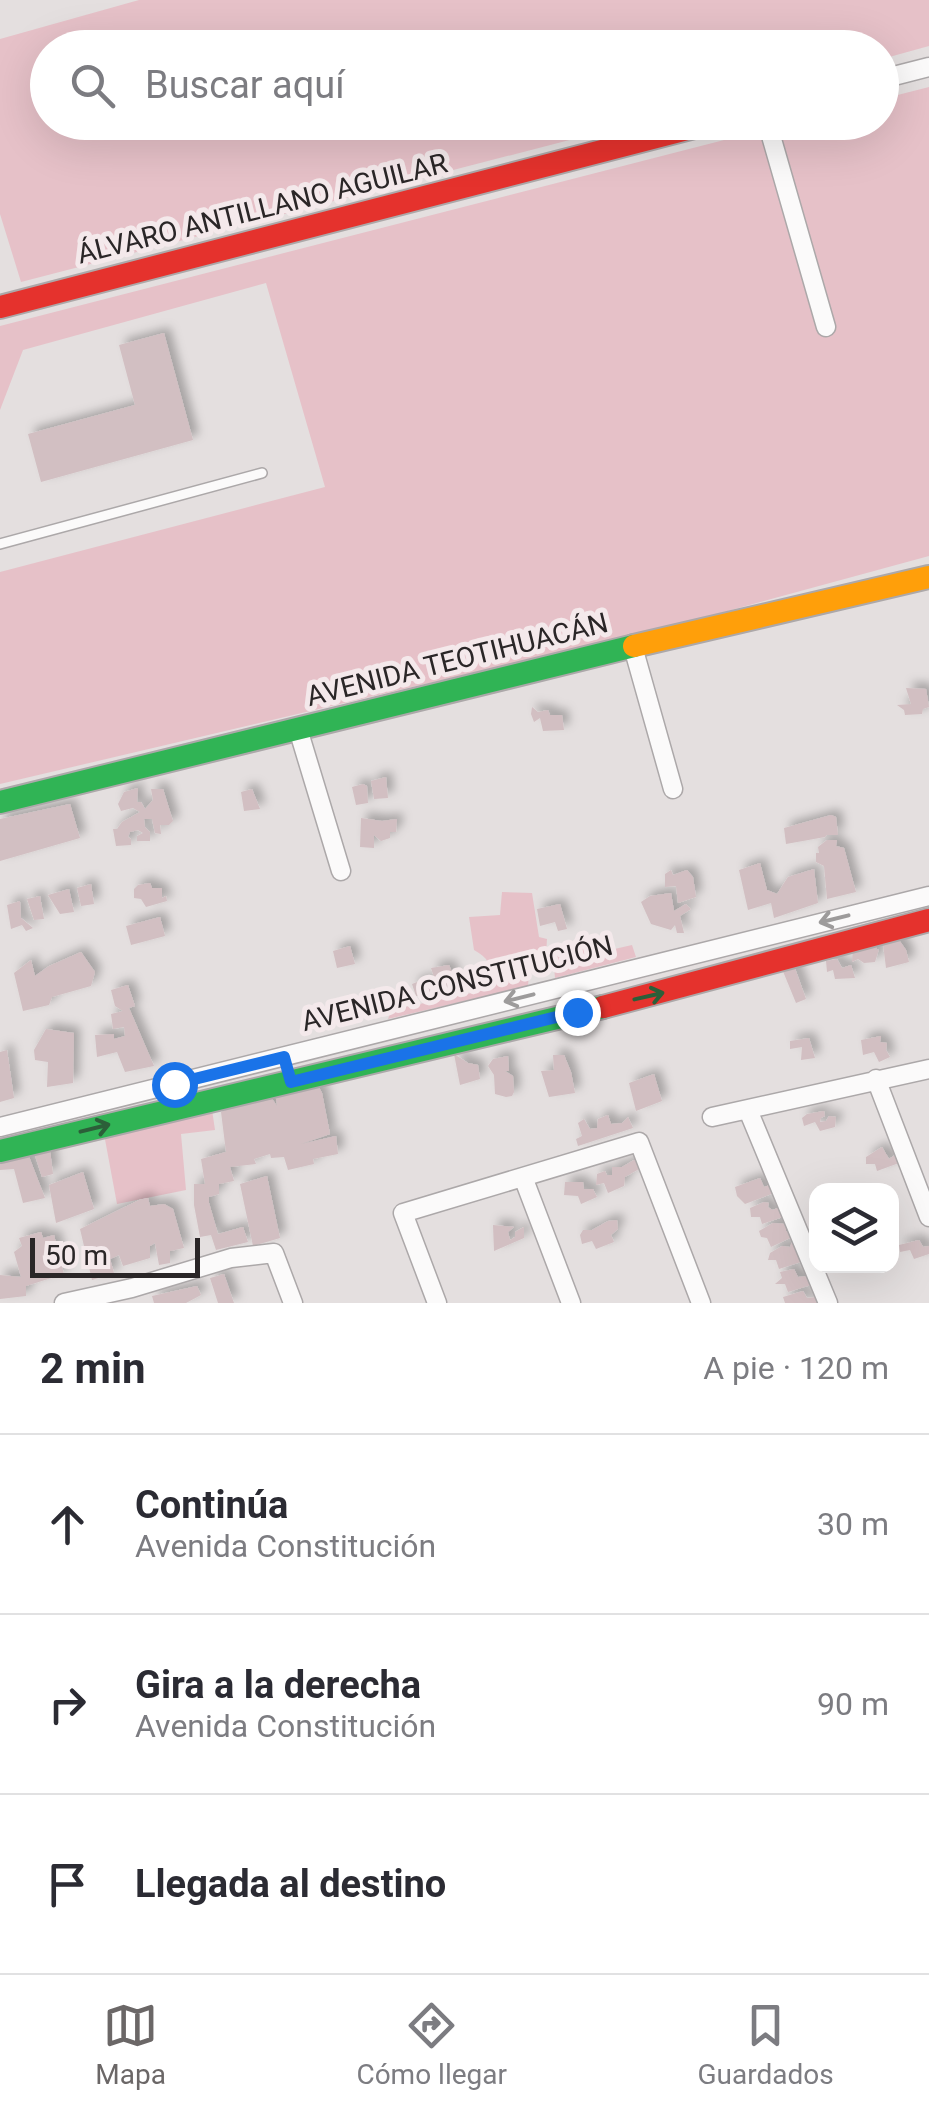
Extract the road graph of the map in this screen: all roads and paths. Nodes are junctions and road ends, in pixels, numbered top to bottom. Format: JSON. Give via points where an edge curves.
{"nodes":[{"id":1,"x":929,"y":67,"type":"edge"},
{"id":2,"x":899,"y":75,"type":"edge"},
{"id":3,"x":644,"y":140,"type":"edge"},
{"id":4,"x":772,"y":140,"type":"edge"},
{"id":5,"x":0,"y":306,"type":"edge"},
{"id":6,"x":826,"y":327,"type":"dead end"},
{"id":7,"x":262,"y":473,"type":"dead end"},
{"id":8,"x":0,"y":544,"type":"edge"},
{"id":9,"x":929,"y":576,"type":"edge"},
{"id":10,"x":633,"y":647,"type":"junction"},
{"id":11,"x":298,"y":729,"type":"junction"},
{"id":12,"x":673,"y":789,"type":"dead end"},
{"id":13,"x":0,"y":802,"type":"edge"},
{"id":14,"x":341,"y":871,"type":"dead end"},
{"id":15,"x":929,"y":896,"type":"edge"},
{"id":16,"x":929,"y":920,"type":"edge"},
{"id":17,"x":785,"y":932,"type":"junction"},
{"id":18,"x":790,"y":958,"type":"junction"},
{"id":19,"x":284,"y":1057,"type":"junction"},
{"id":20,"x":929,"y":1069,"type":"edge"},
{"id":21,"x":876,"y":1080,"type":"junction"},
{"id":22,"x":291,"y":1082,"type":"junction"},
{"id":23,"x":748,"y":1110,"type":"junction"},
{"id":24,"x":712,"y":1117,"type":"dead end"},
{"id":25,"x":0,"y":1127,"type":"edge"},
{"id":26,"x":0,"y":1151,"type":"edge"},
{"id":27,"x":523,"y":1177,"type":"junction"},
{"id":28,"x":929,"y":1218,"type":"edge"},
{"id":29,"x":135,"y":1296,"type":"edge"},
{"id":30,"x":64,"y":1303,"type":"edge"},
{"id":31,"x":293,"y":1303,"type":"edge"},
{"id":32,"x":437,"y":1303,"type":"edge"},
{"id":33,"x":571,"y":1303,"type":"edge"},
{"id":34,"x":702,"y":1303,"type":"edge"},
{"id":35,"x":828,"y":1303,"type":"edge"}],
"edges":[{"from":1,"to":2,"type":"street"},
{"from":3,"to":5,"type":"street","name":"ÁLVARO ANTILLANO AGUILAR"},
{"from":4,"to":6,"type":"street"},
{"from":7,"to":8,"type":"lane"},
{"from":9,"to":10,"type":"street","name":"AVENIDA TEOTIHUACÁN"},
{"from":10,"to":11,"type":"street","name":"AVENIDA TEOTIHUACÁN"},
{"from":10,"to":12,"type":"street"},
{"from":11,"to":13,"type":"street","name":"AVENIDA TEOTIHUACÁN"},
{"from":11,"to":14,"type":"street"},
{"from":15,"to":17,"type":"street","name":"AVENIDA CONSTITUCIÓN","one_way":true},
{"from":16,"to":18,"type":"street","name":"AVENIDA CONSTITUCIÓN"},
{"from":17,"to":18,"type":"street"},
{"from":17,"to":19,"type":"street","name":"AVENIDA CONSTITUCIÓN","one_way":true},
{"from":22,"to":18,"type":"street","name":"AVENIDA CONSTITUCIÓN","one_way":true},
{"from":19,"to":22,"type":"street"},
{"from":19,"to":25,"type":"street","name":"AVENIDA CONSTITUCIÓN"},
{"from":20,"to":21,"type":"street"},
{"from":21,"to":23,"type":"street"},
{"from":21,"to":28,"type":"street"},
{"from":26,"to":22,"type":"street","name":"AVENIDA CONSTITUCIÓN","one_way":true},
{"from":23,"to":24,"type":"street"},
{"from":23,"to":35,"type":"street"},
{"from":27,"to":32,"type":"street","via":[[403,1213]]},
{"from":27,"to":33,"type":"street"},
{"from":27,"to":34,"type":"street","via":[[639,1142]]},
{"from":29,"to":30,"type":"street"},
{"from":29,"to":31,"type":"street","via":[[231,1258],[274,1253]]}]}
